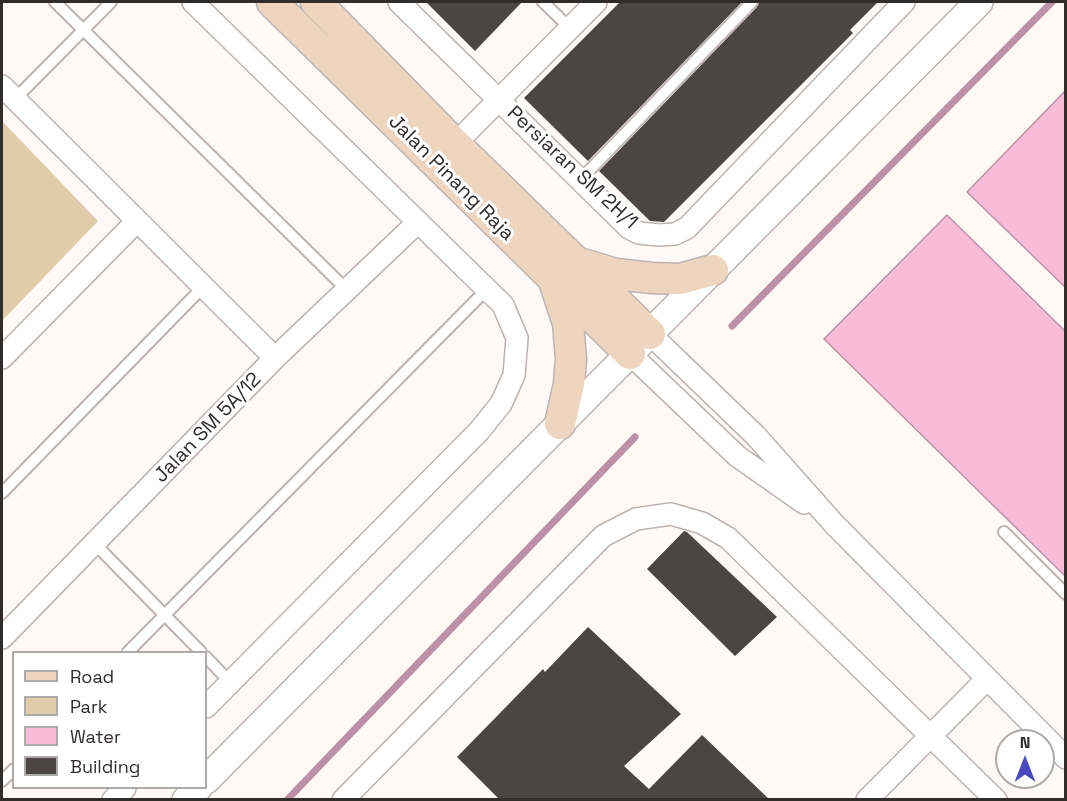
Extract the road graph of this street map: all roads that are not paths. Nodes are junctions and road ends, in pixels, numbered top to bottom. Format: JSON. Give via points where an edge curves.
{"nodes":[{"id":1,"x":55,"y":2,"type":"edge"},
{"id":2,"x":111,"y":2,"type":"edge"},
{"id":3,"x":193,"y":2,"type":"edge"},
{"id":4,"x":272,"y":2,"type":"edge"},
{"id":5,"x":316,"y":2,"type":"edge"},
{"id":6,"x":399,"y":2,"type":"edge"},
{"id":7,"x":543,"y":2,"type":"edge"},
{"id":8,"x":596,"y":2,"type":"edge"},
{"id":9,"x":752,"y":2,"type":"edge"},
{"id":10,"x":904,"y":2,"type":"edge"},
{"id":11,"x":979,"y":2,"type":"edge"},
{"id":12,"x":570,"y":28,"type":"junction"},
{"id":13,"x":83,"y":30,"type":"junction"},
{"id":14,"x":8,"y":93,"type":"edge"},
{"id":15,"x":499,"y":100,"type":"junction"},
{"id":16,"x":455,"y":144,"type":"junction"},
{"id":17,"x":581,"y":179,"type":"junction"},
{"id":18,"x":137,"y":221,"type":"junction"},
{"id":19,"x":418,"y":222,"type":"junction"},
{"id":20,"x":713,"y":270,"type":"junction"},
{"id":21,"x":565,"y":271,"type":"junction"},
{"id":22,"x":203,"y":287,"type":"junction"},
{"id":23,"x":487,"y":289,"type":"junction"},
{"id":24,"x":347,"y":290,"type":"junction"},
{"id":25,"x":640,"y":344,"type":"junction"},
{"id":26,"x":2,"y":358,"type":"edge"},
{"id":27,"x":275,"y":358,"type":"junction"},
{"id":28,"x":560,"y":424,"type":"junction"},
{"id":29,"x":2,"y":493,"type":"edge"},
{"id":30,"x":1004,"y":532,"type":"dead end"},
{"id":31,"x":95,"y":544,"type":"junction"},
{"id":32,"x":1065,"y":594,"type":"edge"},
{"id":33,"x":165,"y":615,"type":"junction"},
{"id":34,"x":2,"y":638,"type":"edge"},
{"id":35,"x":129,"y":651,"type":"edge"},
{"id":36,"x":200,"y":651,"type":"edge"},
{"id":37,"x":207,"y":658,"type":"edge"},
{"id":38,"x":987,"y":679,"type":"junction"},
{"id":39,"x":230,"y":682,"type":"junction"},
{"id":40,"x":207,"y":705,"type":"edge"},
{"id":41,"x":930,"y":736,"type":"junction"},
{"id":42,"x":1065,"y":758,"type":"edge"},
{"id":43,"x":207,"y":779,"type":"edge"},
{"id":44,"x":124,"y":789,"type":"edge"},
{"id":45,"x":197,"y":789,"type":"edge"},
{"id":46,"x":113,"y":800,"type":"edge"},
{"id":47,"x":186,"y":800,"type":"edge"},
{"id":48,"x":343,"y":800,"type":"edge"},
{"id":49,"x":867,"y":800,"type":"edge"},
{"id":50,"x":996,"y":800,"type":"edge"}],
"edges":[{"from":1,"to":13,"type":"lane"},
{"from":2,"to":13,"type":"lane"},
{"from":3,"to":19,"type":"street"},
{"from":4,"to":21,"type":"main road","name":"Jalan Pinang Raja"},
{"from":5,"to":16,"type":"main road"},
{"from":6,"to":15,"type":"street","name":"Persiaran SM 2H/1"},
{"from":7,"to":12,"type":"lane"},
{"from":8,"to":12,"type":"street"},
{"from":9,"to":17,"type":"lane"},
{"from":10,"to":17,"type":"street","name":"Persiaran SM 2H/1","via":[[687,228],[675,234],[639,233],[629,228]]},
{"from":11,"to":20,"type":"street"},
{"from":12,"to":15,"type":"street"},
{"from":13,"to":14,"type":"lane"},
{"from":13,"to":24,"type":"lane"},
{"from":14,"to":18,"type":"street"},
{"from":15,"to":16,"type":"street"},
{"from":15,"to":17,"type":"street","name":"Persiaran SM 2H/1"},
{"from":16,"to":21,"type":"main road"},
{"from":18,"to":22,"type":"street"},
{"from":18,"to":26,"type":"street"},
{"from":19,"to":23,"type":"street"},
{"from":19,"to":24,"type":"street","name":"Jalan SM 5A/12"},
{"from":20,"to":21,"type":"main road","via":[[680,279]]},
{"from":20,"to":25,"type":"street"},
{"from":21,"to":25,"type":"main road","name":"Jalan Pinang Raja"},
{"from":21,"to":28,"type":"main road","via":[[571,359]]},
{"from":22,"to":27,"type":"street"},
{"from":22,"to":29,"type":"lane"},
{"from":23,"to":33,"type":"lane"},
{"from":23,"to":39,"type":"street","via":[[503,305],[517,338],[514,375],[501,404],[479,431]]},
{"from":24,"to":27,"type":"street","name":"Jalan SM 5A/12"},
{"from":25,"to":28,"type":"street"},
{"from":25,"to":38,"type":"street","via":[[737,456],[834,524]]},
{"from":27,"to":31,"type":"street","name":"Jalan SM 5A/12"},
{"from":28,"to":43,"type":"street"},
{"from":30,"to":32,"type":"lane"},
{"from":31,"to":33,"type":"lane"},
{"from":31,"to":34,"type":"street","name":"Jalan SM 5A/12"},
{"from":33,"to":35,"type":"lane"},
{"from":33,"to":36,"type":"lane"},
{"from":37,"to":39,"type":"lane"},
{"from":38,"to":41,"type":"street"},
{"from":38,"to":42,"type":"street"},
{"from":39,"to":40,"type":"street"},
{"from":41,"to":48,"type":"street","via":[[728,537],[702,523],[671,514],[636,519],[603,536]]},
{"from":41,"to":49,"type":"street"},
{"from":41,"to":50,"type":"street"},
{"from":44,"to":46,"type":"street"},
{"from":45,"to":47,"type":"street"}]}
